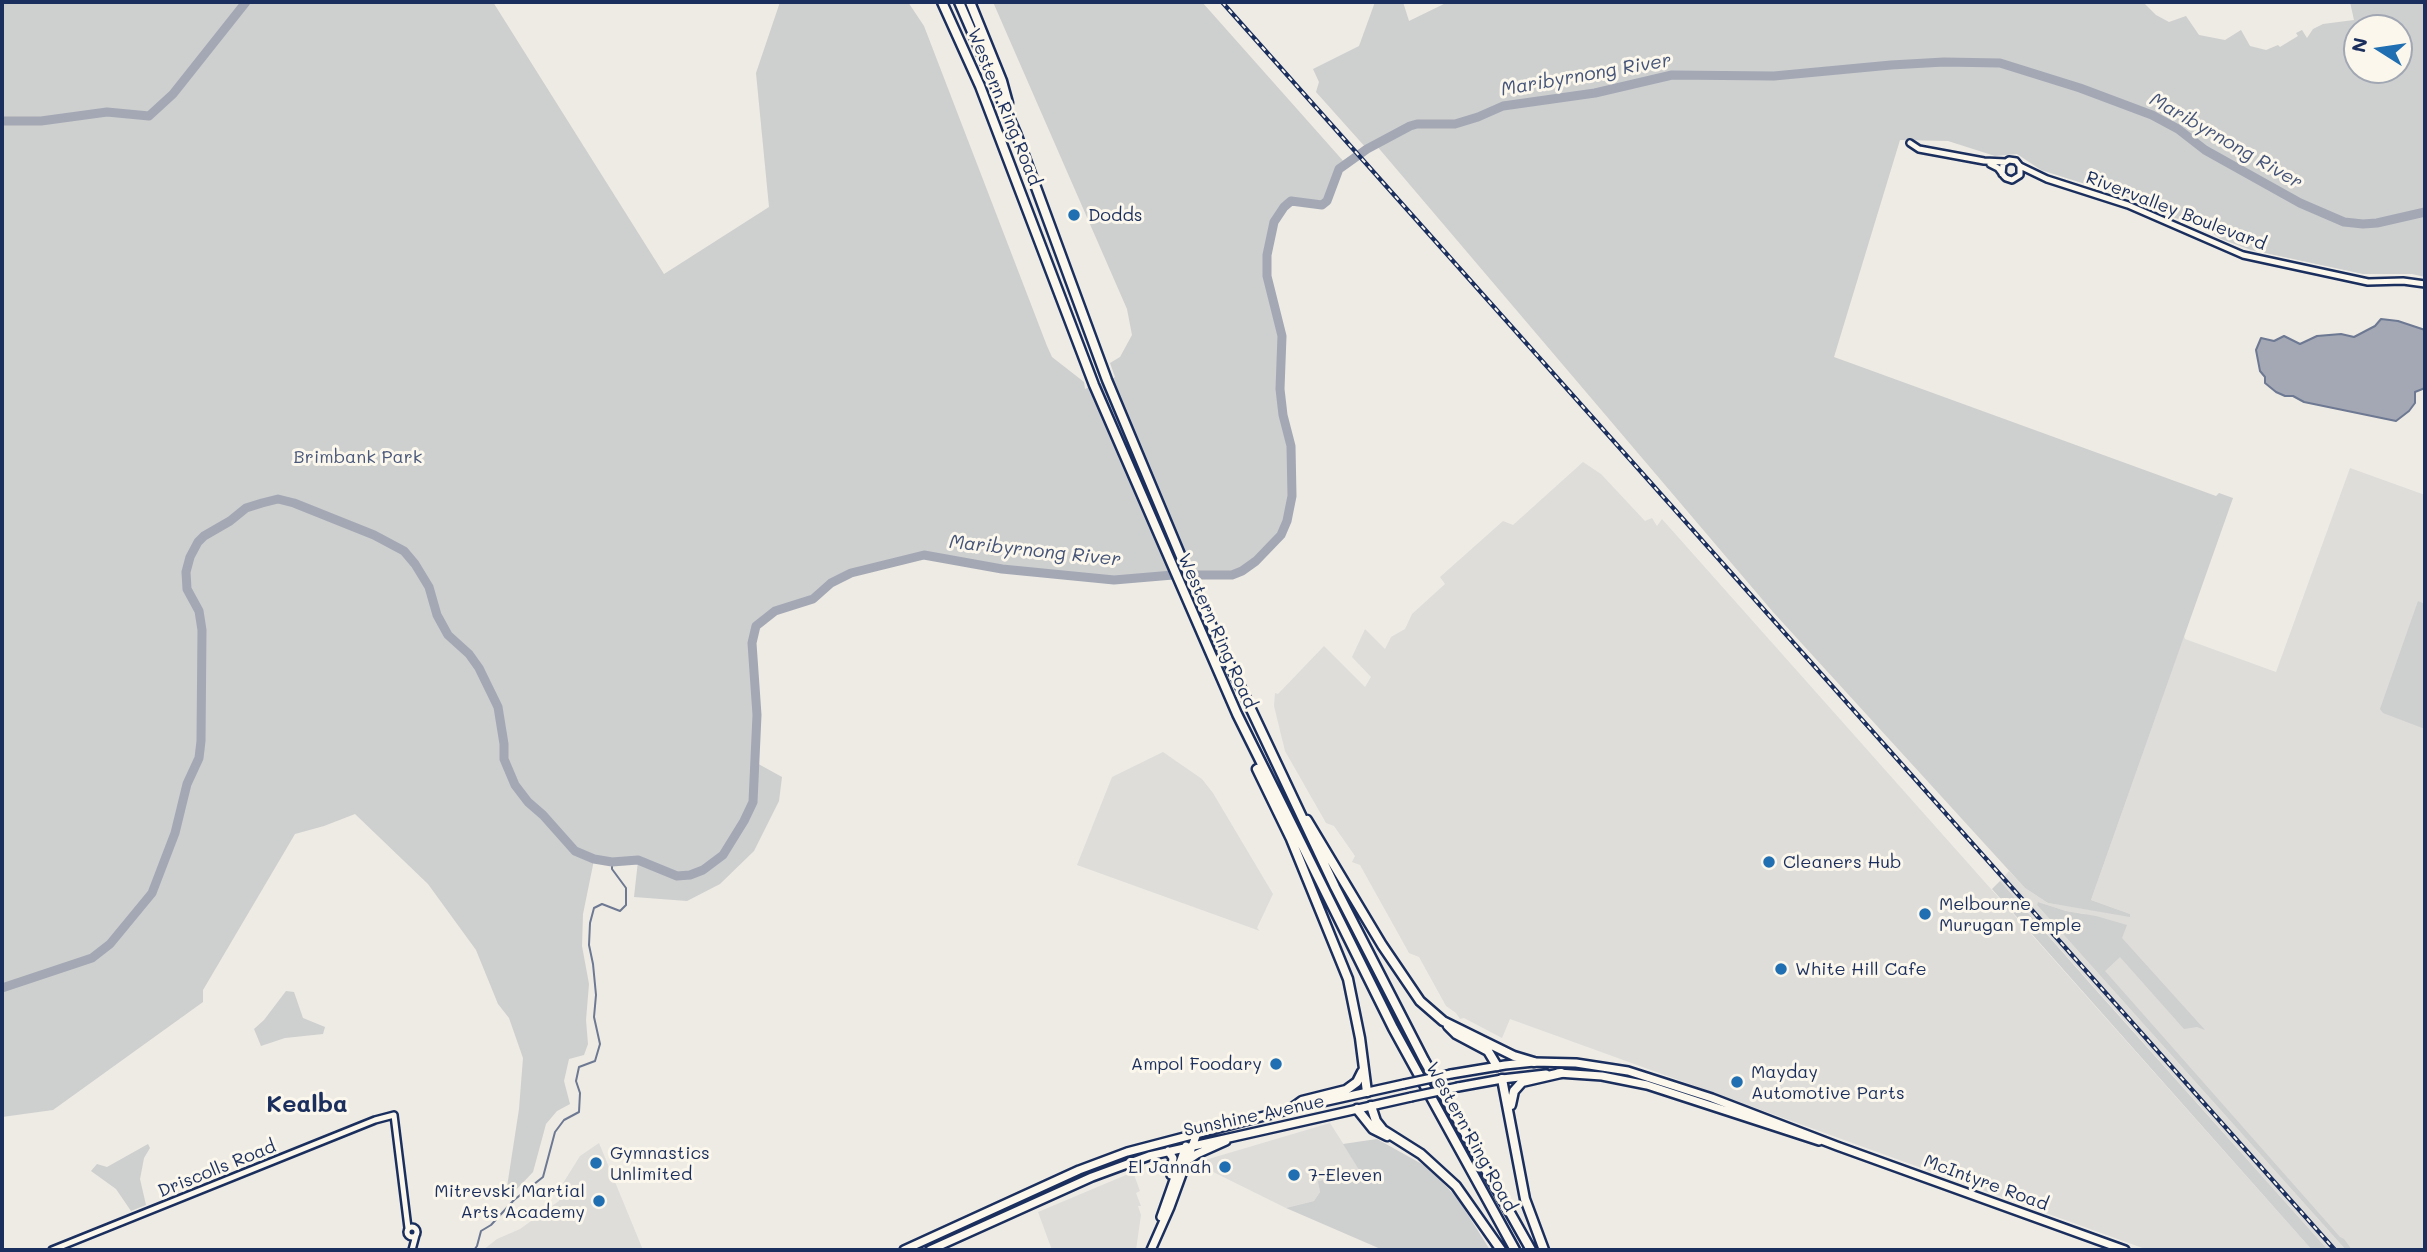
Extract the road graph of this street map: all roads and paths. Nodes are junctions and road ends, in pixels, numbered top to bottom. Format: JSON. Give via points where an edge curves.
{"nodes":[{"id":1,"x":942,"y":2,"type":"edge"},
{"id":2,"x":959,"y":2,"type":"edge"},
{"id":3,"x":970,"y":2,"type":"edge"},
{"id":4,"x":1016,"y":133,"type":"junction"},
{"id":5,"x":1910,"y":144,"type":"dead end"},
{"id":6,"x":1984,"y":161,"type":"junction"},
{"id":7,"x":2006,"y":162,"type":"junction"},
{"id":8,"x":2020,"y":166,"type":"junction"},
{"id":9,"x":2002,"y":174,"type":"junction"},
{"id":10,"x":2018,"y":178,"type":"junction"},
{"id":11,"x":2047,"y":179,"type":"junction"},
{"id":12,"x":2423,"y":285,"type":"edge"},
{"id":13,"x":1292,"y":797,"type":"junction"},
{"id":14,"x":1283,"y":814,"type":"junction"},
{"id":15,"x":1443,"y":1021,"type":"junction"},
{"id":16,"x":1534,"y":1062,"type":"junction"},
{"id":17,"x":1558,"y":1062,"type":"junction"},
{"id":18,"x":1497,"y":1066,"type":"junction"},
{"id":19,"x":1615,"y":1068,"type":"junction"},
{"id":20,"x":1363,"y":1070,"type":"junction"},
{"id":21,"x":1561,"y":1073,"type":"junction"},
{"id":22,"x":1602,"y":1076,"type":"junction"},
{"id":23,"x":1613,"y":1077,"type":"junction"},
{"id":24,"x":1502,"y":1079,"type":"junction"},
{"id":25,"x":1367,"y":1093,"type":"junction"},
{"id":26,"x":1371,"y":1106,"type":"junction"},
{"id":27,"x":1357,"y":1109,"type":"junction"},
{"id":28,"x":1291,"y":1110,"type":"junction"},
{"id":29,"x":1510,"y":1110,"type":"junction"},
{"id":30,"x":1194,"y":1134,"type":"junction"},
{"id":31,"x":1237,"y":1136,"type":"junction"},
{"id":32,"x":1189,"y":1146,"type":"junction"},
{"id":33,"x":1837,"y":1146,"type":"junction"},
{"id":34,"x":1168,"y":1151,"type":"junction"},
{"id":35,"x":1421,"y":1154,"type":"junction"},
{"id":36,"x":1188,"y":1160,"type":"junction"},
{"id":37,"x":1027,"y":1206,"type":"junction"},
{"id":38,"x":1164,"y":1206,"type":"junction"},
{"id":39,"x":979,"y":1218,"type":"junction"},
{"id":40,"x":1152,"y":1247,"type":"edge"},
{"id":41,"x":52,"y":1250,"type":"edge"},
{"id":42,"x":412,"y":1250,"type":"edge"},
{"id":43,"x":904,"y":1250,"type":"edge"},
{"id":44,"x":930,"y":1250,"type":"edge"},
{"id":45,"x":1502,"y":1250,"type":"edge"},
{"id":46,"x":1515,"y":1250,"type":"edge"},
{"id":47,"x":1531,"y":1250,"type":"edge"},
{"id":48,"x":1544,"y":1250,"type":"edge"},
{"id":49,"x":2125,"y":1250,"type":"edge"}],
"edges":[{"from":1,"to":14,"type":"highway","name":"Western Ring Road","via":[[980,86],[1153,526],[1237,713],[1246,744]]},
{"from":2,"to":4,"type":"highway","name":"Western Ring Road"},
{"from":3,"to":4,"type":"highway","via":[[1002,81]]},
{"from":4,"to":13,"type":"highway","name":"Western Ring Road","via":[[1107,380],[1197,595]]},
{"from":5,"to":6,"type":"street"},
{"from":6,"to":7,"type":"street"},
{"from":6,"to":9,"type":"street"},
{"from":7,"to":8,"type":"street","via":[[2012,160]]},
{"from":7,"to":9,"type":"street"},
{"from":8,"to":10,"type":"street"},
{"from":8,"to":11,"type":"street","name":"Rivervalley Boulevard"},
{"from":9,"to":10,"type":"street","via":[[2009,180]]},
{"from":10,"to":11,"type":"street","name":"Rivervalley Boulevard"},
{"from":11,"to":12,"type":"street","name":"Rivervalley Boulevard","via":[[2129,205],[2243,255],[2368,282]]},
{"from":13,"to":15,"type":"highway","via":[[1401,974],[1420,1001]]},
{"from":13,"to":47,"type":"highway","name":"Western Ring Road","via":[[1424,1060]]},
{"from":14,"to":20,"type":"highway","via":[[1348,979]]},
{"from":14,"to":46,"type":"highway","name":"Western Ring Road"},
{"from":15,"to":16,"type":"highway"},
{"from":15,"to":18,"type":"highway","via":[[1456,1034],[1488,1051]]},
{"from":16,"to":17,"type":"main road","name":"Sunshine Avenue"},
{"from":16,"to":18,"type":"main road","name":"Sunshine Avenue"},
{"from":17,"to":19,"type":"main road","name":"McIntyre Road"},
{"from":17,"to":22,"type":"main road"},
{"from":18,"to":24,"type":"main road"},
{"from":18,"to":25,"type":"main road","name":"Sunshine Avenue","bridge":true},
{"from":19,"to":23,"type":"main road"},
{"from":19,"to":33,"type":"main road","name":"McIntyre Road","via":[[1659,1079]]},
{"from":20,"to":25,"type":"highway"},
{"from":20,"to":28,"type":"highway","via":[[1346,1090],[1302,1101]]},
{"from":21,"to":22,"type":"main road","name":"Sunshine Avenue"},
{"from":21,"to":24,"type":"main road","name":"Sunshine Avenue"},
{"from":21,"to":29,"type":"highway","via":[[1522,1082],[1514,1091]]},
{"from":22,"to":23,"type":"main road","name":"McIntyre Road"},
{"from":23,"to":33,"type":"main road","name":"McIntyre Road"},
{"from":24,"to":26,"type":"main road","name":"Sunshine Avenue","bridge":true},
{"from":24,"to":29,"type":"highway"},
{"from":25,"to":26,"type":"main road"},
{"from":25,"to":28,"type":"main road","name":"Sunshine Avenue"},
{"from":26,"to":27,"type":"main road","name":"Sunshine Avenue"},
{"from":26,"to":35,"type":"highway","via":[[1383,1130]]},
{"from":27,"to":31,"type":"main road","name":"Sunshine Avenue"},
{"from":27,"to":35,"type":"highway","via":[[1373,1129]]},
{"from":28,"to":30,"type":"main road","name":"Sunshine Avenue"},
{"from":29,"to":48,"type":"highway","via":[[1525,1199]]},
{"from":30,"to":32,"type":"main road"},
{"from":30,"to":39,"type":"main road","name":"Sunshine Avenue","via":[[1102,1161]]},
{"from":31,"to":32,"type":"main road","name":"Sunshine Avenue"},
{"from":31,"to":36,"type":"main road"},
{"from":32,"to":34,"type":"main road","name":"Sunshine Avenue"},
{"from":32,"to":36,"type":"main road"},
{"from":32,"to":38,"type":"main road"},
{"from":33,"to":49,"type":"main road","name":"McIntyre Road"},
{"from":34,"to":37,"type":"main road","name":"Sunshine Avenue","via":[[1112,1169]]},
{"from":34,"to":38,"type":"main road","via":[[1173,1164]]},
{"from":35,"to":45,"type":"highway","via":[[1456,1186]]},
{"from":36,"to":40,"type":"main road"},
{"from":37,"to":39,"type":"main road","via":[[1018,1202]]},
{"from":37,"to":44,"type":"main road","name":"Sunshine Avenue"},
{"from":38,"to":40,"type":"main road"},
{"from":39,"to":43,"type":"main road","name":"Sunshine Avenue"},
{"from":41,"to":42,"type":"street","name":"Driscolls Road","via":[[394,1115]]}]}
